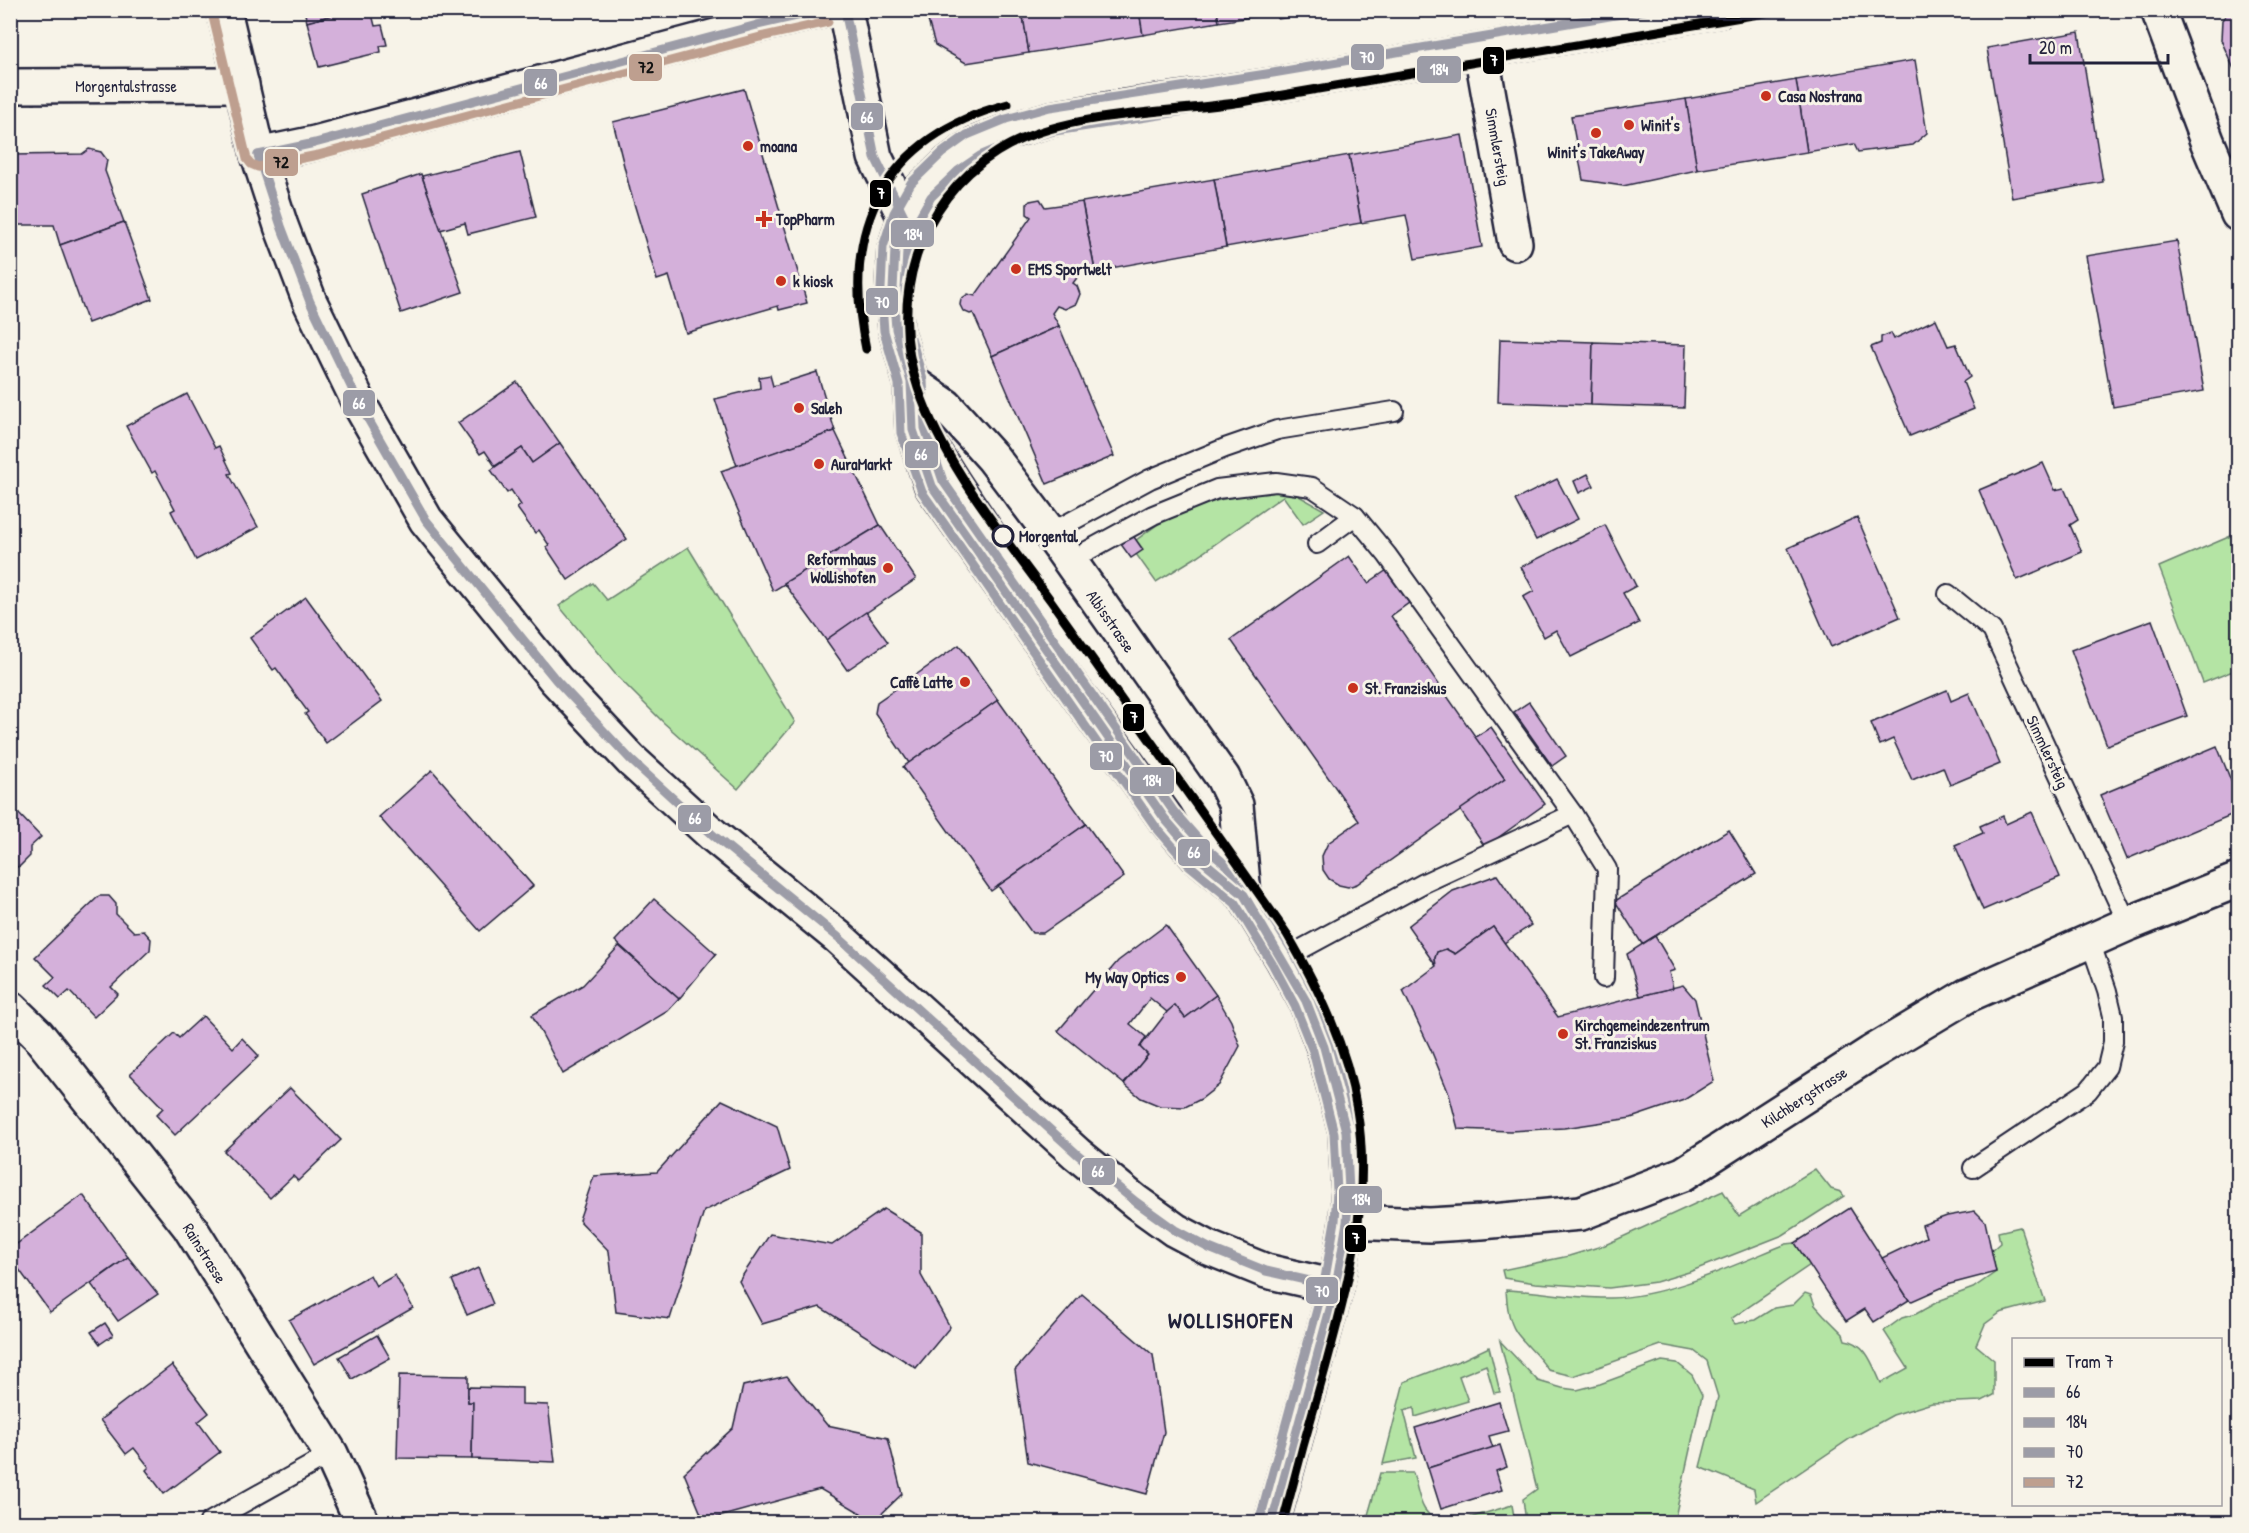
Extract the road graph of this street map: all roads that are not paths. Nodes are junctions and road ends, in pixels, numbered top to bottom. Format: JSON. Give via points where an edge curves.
{"nodes":[{"id":1,"x":224,"y":10,"type":"edge"},
{"id":2,"x":825,"y":10,"type":"edge"},
{"id":3,"x":845,"y":10,"type":"edge"},
{"id":4,"x":1720,"y":10,"type":"edge"},
{"id":5,"x":2158,"y":10,"type":"edge"},
{"id":6,"x":1481,"y":51,"type":"junction"},
{"id":7,"x":10,"y":86,"type":"edge"},
{"id":8,"x":242,"y":86,"type":"junction"},
{"id":9,"x":258,"y":155,"type":"junction"},
{"id":10,"x":2238,"y":214,"type":"edge"},
{"id":11,"x":905,"y":218,"type":"junction"},
{"id":12,"x":1515,"y":243,"type":"dead end"},
{"id":13,"x":911,"y":382,"type":"junction"},
{"id":14,"x":1394,"y":411,"type":"dead end"},
{"id":15,"x":1355,"y":516,"type":"junction"},
{"id":16,"x":1050,"y":533,"type":"junction"},
{"id":17,"x":1317,"y":544,"type":"dead end"},
{"id":18,"x":1087,"y":551,"type":"dead end"},
{"id":19,"x":1948,"y":594,"type":"dead end"},
{"id":20,"x":1573,"y":814,"type":"junction"},
{"id":21,"x":2238,"y":880,"type":"edge"},
{"id":22,"x":1244,"y":895,"type":"junction"},
{"id":23,"x":2128,"y":924,"type":"junction"},
{"id":24,"x":2090,"y":941,"type":"junction"},
{"id":25,"x":1283,"y":959,"type":"junction"},
{"id":26,"x":1604,"y":978,"type":"dead end"},
{"id":27,"x":10,"y":1008,"type":"edge"},
{"id":28,"x":1973,"y":1168,"type":"dead end"},
{"id":29,"x":1347,"y":1222,"type":"junction"},
{"id":30,"x":1336,"y":1287,"type":"junction"},
{"id":31,"x":331,"y":1454,"type":"junction"},
{"id":32,"x":209,"y":1522,"type":"edge"},
{"id":33,"x":362,"y":1522,"type":"edge"},
{"id":34,"x":1272,"y":1522,"type":"edge"}],
"edges":[{"from":1,"to":8,"type":"street"},
{"from":2,"to":9,"type":"street"},
{"from":3,"to":11,"type":"street","via":[[875,157]]},
{"from":4,"to":6,"type":"street","name":"Albisstrasse"},
{"from":5,"to":10,"type":"street"},
{"from":6,"to":11,"type":"street","name":"Albisstrasse","via":[[1052,119],[1009,131],[974,145],[950,162],[921,190]]},
{"from":6,"to":12,"type":"street","name":"Simmlersteig"},
{"from":7,"to":8,"type":"street","name":"Morgentalstrasse"},
{"from":8,"to":9,"type":"street"},
{"from":9,"to":30,"type":"street","via":[[310,302],[360,405],[426,520],[556,680],[623,752],[713,835],[838,937],[1077,1155],[1136,1202],[1175,1230],[1219,1252],[1266,1271]]},
{"from":11,"to":13,"type":"street","name":"Albisstrasse","via":[[895,249],[893,290],[896,329]]},
{"from":13,"to":16,"type":"street","name":"Albisstrasse","via":[[946,406],[965,426]]},
{"from":13,"to":22,"type":"street","name":"Albisstrasse","via":[[913,430],[932,486],[1165,819],[1197,856]]},
{"from":14,"to":16,"type":"lane","via":[[1277,430],[1225,448],[1150,479]]},
{"from":15,"to":17,"type":"lane"},
{"from":15,"to":18,"type":"lane","via":[[1312,487],[1276,482],[1218,489],[1153,515]]},
{"from":15,"to":20,"type":"lane","via":[[1388,555]]},
{"from":16,"to":22,"type":"street","name":"Albisstrasse","via":[[1223,778],[1236,805]]},
{"from":19,"to":23,"type":"lane","name":"Simmlersteig","via":[[1992,630]]},
{"from":20,"to":25,"type":"lane","via":[[1424,883]]},
{"from":20,"to":26,"type":"lane","via":[[1607,869]]},
{"from":21,"to":23,"type":"street","name":"Kilchbergstrasse"},
{"from":22,"to":25,"type":"street","name":"Albisstrasse"},
{"from":23,"to":24,"type":"street","name":"Kilchbergstrasse"},
{"from":24,"to":28,"type":"lane","via":[[2113,1016],[2113,1042],[2107,1067],[2088,1091]]},
{"from":24,"to":29,"type":"street","name":"Kilchbergstrasse","via":[[1968,995],[1683,1174],[1581,1213],[1430,1224]]},
{"from":25,"to":29,"type":"street","name":"Albisstrasse","via":[[1306,1000],[1337,1091],[1347,1143]]},
{"from":27,"to":31,"type":"street","name":"Rainstrasse","via":[[38,1035],[189,1226]]},
{"from":29,"to":30,"type":"street","name":"Albisstrasse"},
{"from":30,"to":34,"type":"street","name":"Albisstrasse"},
{"from":31,"to":32,"type":"lane"},
{"from":31,"to":33,"type":"street","name":"Rainstrasse"}]}
